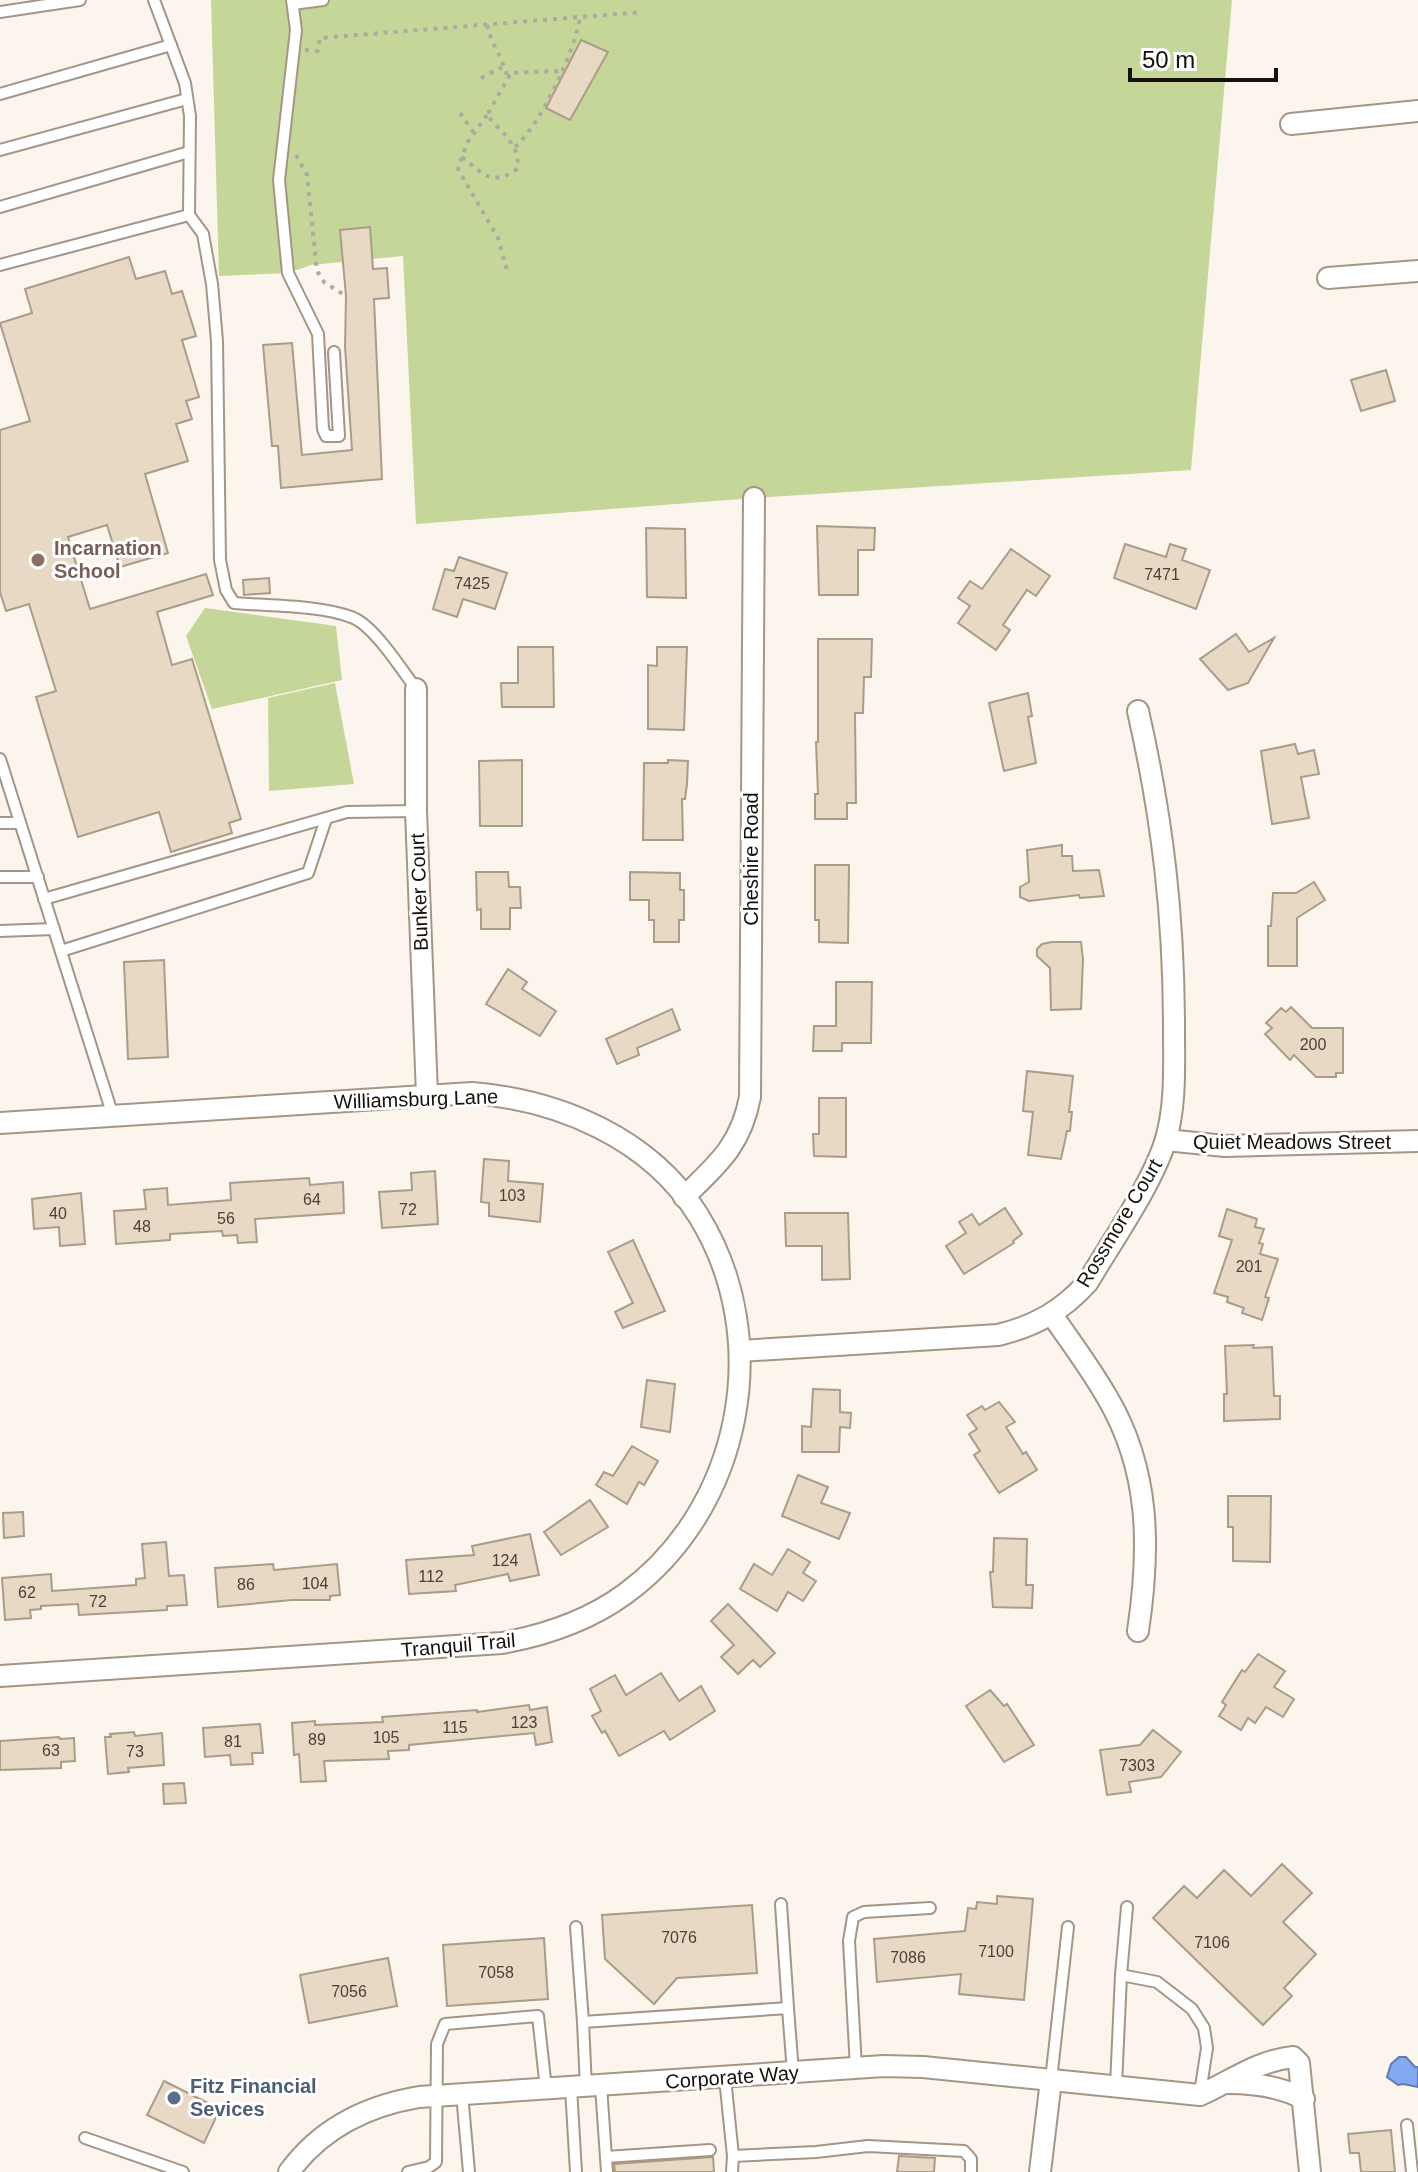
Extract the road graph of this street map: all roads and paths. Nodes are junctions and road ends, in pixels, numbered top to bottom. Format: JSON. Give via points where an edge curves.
{"nodes":[{"id":1,"x":80,"y":0,"type":"edge"},
{"id":2,"x":154,"y":0,"type":"edge"},
{"id":3,"x":323,"y":0,"type":"edge"},
{"id":4,"x":293,"y":2,"type":"edge"},
{"id":5,"x":0,"y":12,"type":"edge"},
{"id":6,"x":642,"y":12,"type":"dead end"},
{"id":7,"x":580,"y":17,"type":"junction"},
{"id":8,"x":487,"y":25,"type":"junction"},
{"id":9,"x":307,"y":36,"type":"dead end"},
{"id":10,"x":171,"y":45,"type":"junction"},
{"id":11,"x":504,"y":66,"type":"junction"},
{"id":12,"x":561,"y":71,"type":"junction"},
{"id":13,"x":511,"y":73,"type":"junction"},
{"id":14,"x":481,"y":78,"type":"dead end"},
{"id":15,"x":0,"y":94,"type":"edge"},
{"id":16,"x":187,"y":99,"type":"junction"},
{"id":17,"x":1418,"y":111,"type":"edge"},
{"id":18,"x":460,"y":113,"type":"dead end"},
{"id":19,"x":487,"y":115,"type":"junction"},
{"id":20,"x":1291,"y":124,"type":"dead end"},
{"id":21,"x":474,"y":133,"type":"junction"},
{"id":22,"x":515,"y":147,"type":"junction"},
{"id":23,"x":293,"y":149,"type":"dead end"},
{"id":24,"x":0,"y":150,"type":"edge"},
{"id":25,"x":189,"y":152,"type":"junction"},
{"id":26,"x":462,"y":157,"type":"junction"},
{"id":27,"x":0,"y":207,"type":"edge"},
{"id":28,"x":189,"y":215,"type":"junction"},
{"id":29,"x":0,"y":265,"type":"edge"},
{"id":30,"x":507,"y":270,"type":"dead end"},
{"id":31,"x":1418,"y":271,"type":"edge"},
{"id":32,"x":1328,"y":278,"type":"dead end"},
{"id":33,"x":346,"y":296,"type":"dead end"},
{"id":34,"x":334,"y":352,"type":"dead end"},
{"id":35,"x":754,"y":498,"type":"dead end"},
{"id":36,"x":416,"y":689,"type":"joint"},
{"id":37,"x":1138,"y":711,"type":"dead end"},
{"id":38,"x":1,"y":763,"type":"edge"},
{"id":39,"x":416,"y":811,"type":"junction"},
{"id":40,"x":326,"y":819,"type":"junction"},
{"id":41,"x":0,"y":823,"type":"edge"},
{"id":42,"x":20,"y":823,"type":"junction"},
{"id":43,"x":0,"y":877,"type":"edge"},
{"id":44,"x":38,"y":877,"type":"junction"},
{"id":45,"x":44,"y":899,"type":"junction"},
{"id":46,"x":54,"y":929,"type":"junction"},
{"id":47,"x":0,"y":931,"type":"edge"},
{"id":48,"x":61,"y":951,"type":"junction"},
{"id":49,"x":427,"y":1095,"type":"junction"},
{"id":50,"x":113,"y":1116,"type":"junction"},
{"id":51,"x":0,"y":1123,"type":"edge"},
{"id":52,"x":1166,"y":1140,"type":"junction"},
{"id":53,"x":1418,"y":1141,"type":"edge"},
{"id":54,"x":684,"y":1197,"type":"junction"},
{"id":55,"x":1052,"y":1315,"type":"junction"},
{"id":56,"x":740,"y":1351,"type":"junction"},
{"id":57,"x":1138,"y":1631,"type":"dead end"},
{"id":58,"x":0,"y":1676,"type":"edge"},
{"id":59,"x":781,"y":1904,"type":"dead end"},
{"id":60,"x":1127,"y":1907,"type":"dead end"},
{"id":61,"x":930,"y":1908,"type":"dead end"},
{"id":62,"x":576,"y":1927,"type":"dead end"},
{"id":63,"x":1068,"y":1927,"type":"dead end"},
{"id":64,"x":1121,"y":1975,"type":"junction"},
{"id":65,"x":788,"y":2008,"type":"junction"},
{"id":66,"x":583,"y":2022,"type":"junction"},
{"id":67,"x":856,"y":2068,"type":"junction"},
{"id":68,"x":793,"y":2073,"type":"junction"},
{"id":69,"x":725,"y":2078,"type":"junction"},
{"id":70,"x":1051,"y":2080,"type":"junction"},
{"id":71,"x":1228,"y":2083,"type":"junction"},
{"id":72,"x":1116,"y":2086,"type":"junction"},
{"id":73,"x":586,"y":2087,"type":"junction"},
{"id":74,"x":546,"y":2089,"type":"junction"},
{"id":75,"x":462,"y":2094,"type":"junction"},
{"id":76,"x":1200,"y":2095,"type":"junction"},
{"id":77,"x":436,"y":2096,"type":"junction"},
{"id":78,"x":1304,"y":2099,"type":"junction"},
{"id":79,"x":1407,"y":2125,"type":"dead end"},
{"id":80,"x":85,"y":2138,"type":"dead end"},
{"id":81,"x":710,"y":2150,"type":"dead end"},
{"id":82,"x":733,"y":2156,"type":"junction"},
{"id":83,"x":606,"y":2157,"type":"junction"},
{"id":84,"x":183,"y":2172,"type":"edge"},
{"id":85,"x":289,"y":2172,"type":"edge"},
{"id":86,"x":408,"y":2172,"type":"edge"},
{"id":87,"x":469,"y":2172,"type":"edge"},
{"id":88,"x":576,"y":2172,"type":"edge"},
{"id":89,"x":607,"y":2172,"type":"edge"},
{"id":90,"x":732,"y":2172,"type":"edge"},
{"id":91,"x":971,"y":2172,"type":"edge"},
{"id":92,"x":1040,"y":2172,"type":"edge"},
{"id":93,"x":1310,"y":2172,"type":"edge"},
{"id":94,"x":1412,"y":2172,"type":"edge"}],
"edges":[{"from":1,"to":5,"type":"lane"},
{"from":2,"to":10,"type":"lane"},
{"from":3,"to":4,"type":"lane"},
{"from":4,"to":34,"type":"lane","via":[[296,30],[279,180],[288,273],[318,334],[326,436],[339,436]]},
{"from":6,"to":7,"type":"path"},
{"from":7,"to":8,"type":"path"},
{"from":7,"to":12,"type":"path","via":[[577,39]]},
{"from":8,"to":9,"type":"path","via":[[320,38],[318,51],[305,50]]},
{"from":8,"to":11,"type":"path"},
{"from":10,"to":15,"type":"lane"},
{"from":10,"to":16,"type":"lane"},
{"from":11,"to":13,"type":"path"},
{"from":11,"to":14,"type":"path"},
{"from":12,"to":13,"type":"path"},
{"from":12,"to":22,"type":"path","via":[[534,126]]},
{"from":13,"to":19,"type":"path"},
{"from":16,"to":24,"type":"lane"},
{"from":16,"to":25,"type":"lane"},
{"from":17,"to":20,"type":"street"},
{"from":18,"to":21,"type":"path"},
{"from":19,"to":21,"type":"path"},
{"from":19,"to":22,"type":"path"},
{"from":21,"to":26,"type":"path"},
{"from":22,"to":26,"type":"path","via":[[517,169],[503,178],[490,178]]},
{"from":23,"to":33,"type":"path","via":[[307,175],[317,271]]},
{"from":25,"to":27,"type":"lane"},
{"from":25,"to":28,"type":"lane"},
{"from":26,"to":30,"type":"path","via":[[458,169],[498,238]]},
{"from":28,"to":29,"type":"lane"},
{"from":28,"to":36,"type":"lane","via":[[203,234],[212,284],[220,560],[226,590],[234,603],[353,617],[382,643]]},
{"from":31,"to":32,"type":"street"},
{"from":35,"to":54,"type":"street","name":"Cheshire Road","via":[[750,1097],[739,1137]]},
{"from":36,"to":39,"type":"street","name":"Bunker Court"},
{"from":37,"to":52,"type":"street","name":"Rossmore Court","via":[[1169,887],[1174,1091]]},
{"from":38,"to":42,"type":"lane"},
{"from":39,"to":40,"type":"lane","via":[[347,812]]},
{"from":39,"to":49,"type":"street","name":"Bunker Court"},
{"from":40,"to":45,"type":"lane"},
{"from":40,"to":48,"type":"lane","via":[[308,873]]},
{"from":41,"to":42,"type":"lane"},
{"from":42,"to":44,"type":"lane"},
{"from":43,"to":44,"type":"lane"},
{"from":44,"to":45,"type":"lane"},
{"from":45,"to":46,"type":"lane"},
{"from":46,"to":47,"type":"lane"},
{"from":46,"to":48,"type":"lane"},
{"from":48,"to":50,"type":"lane"},
{"from":49,"to":50,"type":"street","name":"Williamsburg Lane"},
{"from":49,"to":54,"type":"street","name":"Williamsburg Lane","via":[[505,1096],[569,1113],[634,1149]]},
{"from":50,"to":51,"type":"street","name":"Williamsburg Lane"},
{"from":52,"to":53,"type":"street","name":"Quiet Meadows Street","via":[[1225,1146]]},
{"from":52,"to":55,"type":"street","name":"Rossmore Court","via":[[1088,1282]]},
{"from":54,"to":56,"type":"street","name":"Williamsburg Lane","via":[[717,1250]]},
{"from":55,"to":56,"type":"street","name":"Rossmore Court","via":[[998,1335]]},
{"from":55,"to":57,"type":"street","via":[[1109,1399],[1135,1461],[1146,1529]]},
{"from":56,"to":58,"type":"street","name":"Tranquil Trail","via":[[737,1413],[727,1453],[690,1527],[647,1577],[564,1627],[502,1643]]},
{"from":59,"to":65,"type":"lane"},
{"from":60,"to":64,"type":"lane"},
{"from":61,"to":67,"type":"lane","via":[[853,1917],[849,1941]]},
{"from":62,"to":66,"type":"lane"},
{"from":63,"to":70,"type":"lane"},
{"from":64,"to":72,"type":"lane"},
{"from":64,"to":76,"type":"lane","via":[[1157,1982],[1192,2009],[1204,2028],[1207,2048]]},
{"from":65,"to":66,"type":"lane"},
{"from":65,"to":68,"type":"lane"},
{"from":66,"to":73,"type":"lane"},
{"from":67,"to":68,"type":"street","name":"Corporate Way"},
{"from":67,"to":70,"type":"street","name":"Corporate Way","via":[[923,2067]]},
{"from":68,"to":69,"type":"street","name":"Corporate Way"},
{"from":69,"to":73,"type":"street","name":"Corporate Way"},
{"from":69,"to":82,"type":"lane"},
{"from":70,"to":72,"type":"street","name":"Corporate Way"},
{"from":70,"to":92,"type":"street"},
{"from":71,"to":76,"type":"street"},
{"from":71,"to":78,"type":"street","via":[[1291,2092]]},
{"from":71,"to":78,"type":"street","via":[[1245,2069],[1293,2057],[1299,2063]]},
{"from":72,"to":76,"type":"street","name":"Corporate Way"},
{"from":73,"to":74,"type":"street","name":"Corporate Way"},
{"from":73,"to":83,"type":"lane"},
{"from":73,"to":88,"type":"lane"},
{"from":74,"to":75,"type":"street","name":"Corporate Way"},
{"from":74,"to":77,"type":"lane","via":[[538,2016],[445,2024],[437,2044]]},
{"from":75,"to":77,"type":"street","name":"Corporate Way"},
{"from":75,"to":87,"type":"lane"},
{"from":77,"to":85,"type":"street","name":"Corporate Way","via":[[392,2101],[361,2112],[315,2142]]},
{"from":77,"to":86,"type":"lane","via":[[436,2162]]},
{"from":78,"to":93,"type":"street"},
{"from":79,"to":94,"type":"lane"},
{"from":80,"to":84,"type":"lane"},
{"from":81,"to":83,"type":"lane"},
{"from":82,"to":90,"type":"lane"},
{"from":82,"to":91,"type":"lane","via":[[897,2146],[964,2151],[971,2159]]},
{"from":83,"to":89,"type":"lane"}]}
